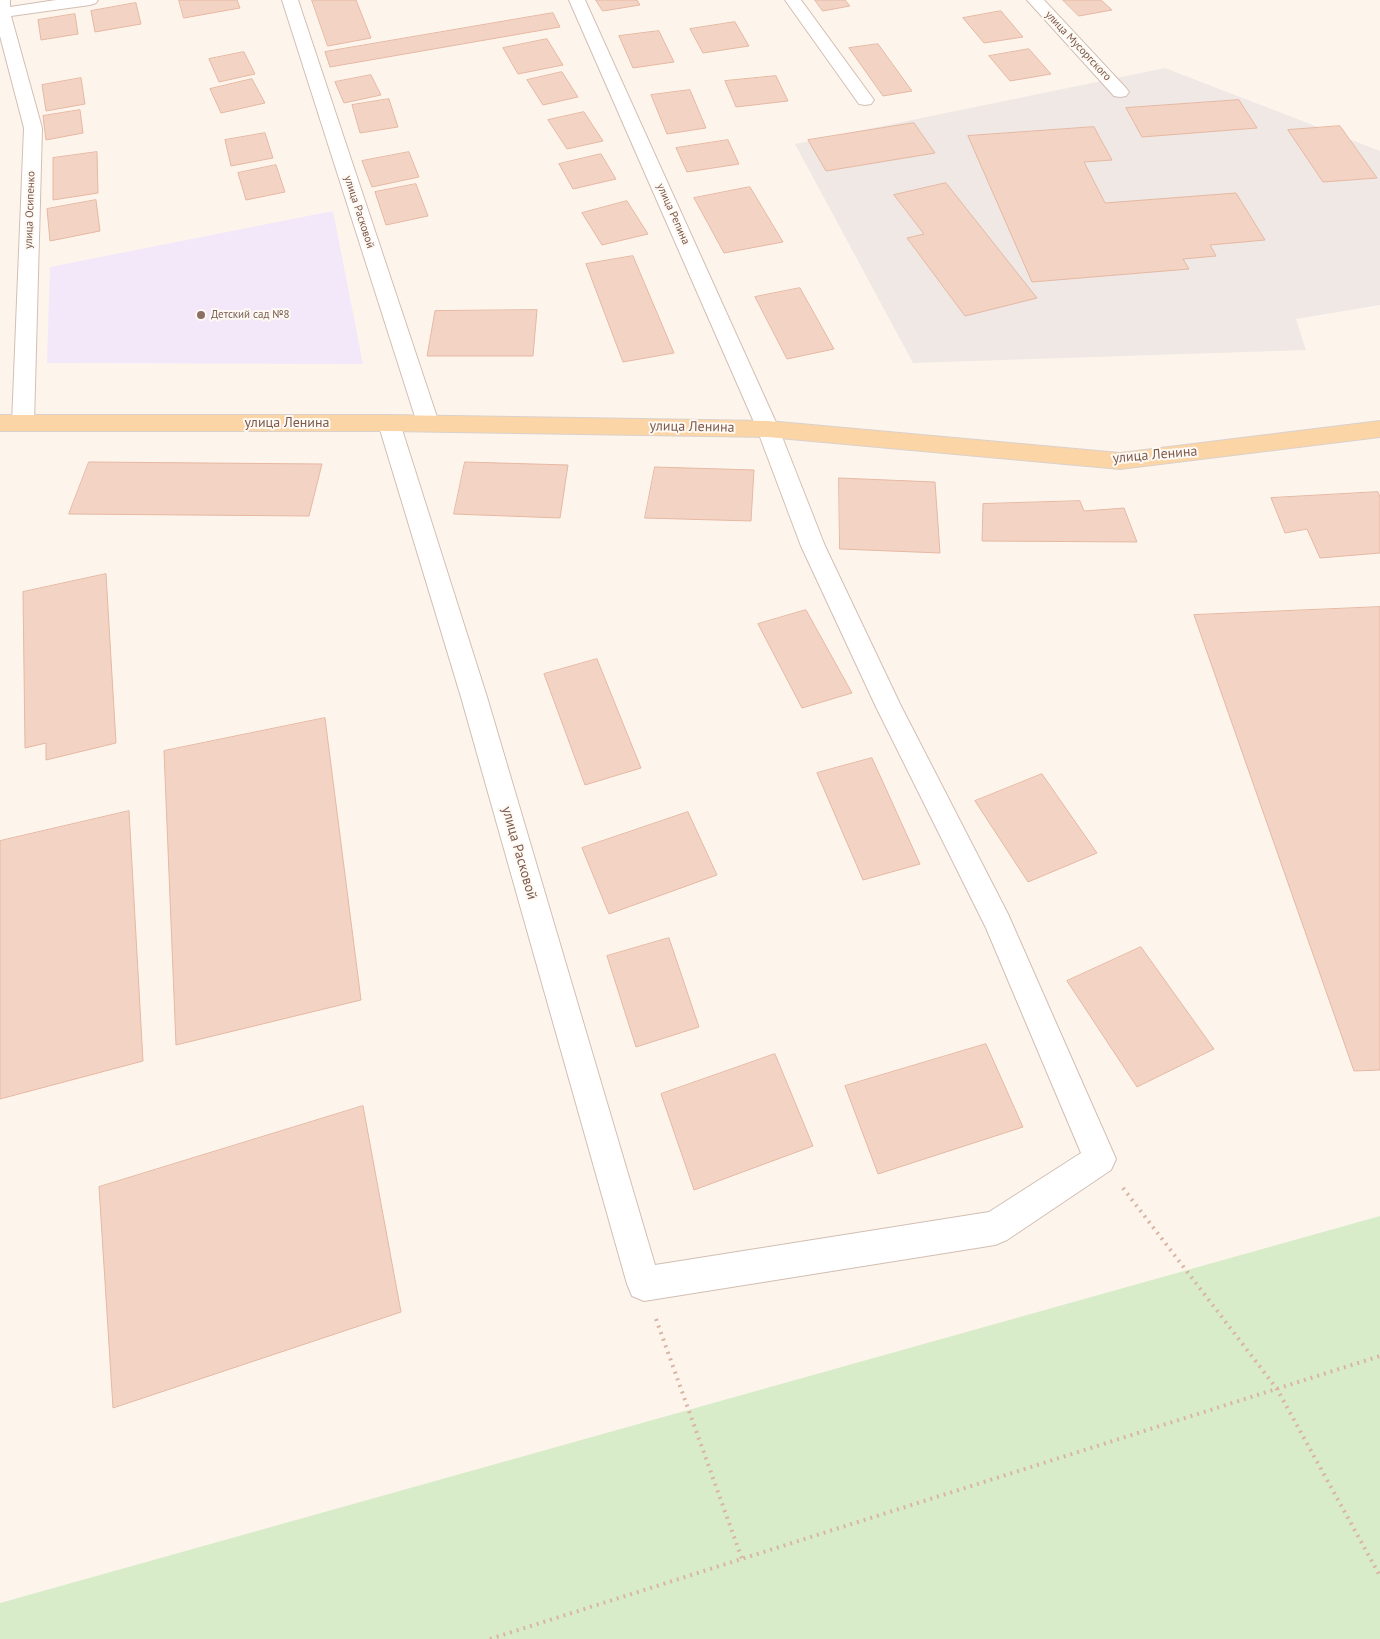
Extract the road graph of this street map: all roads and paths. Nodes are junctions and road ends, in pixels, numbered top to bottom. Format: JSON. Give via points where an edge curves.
{"nodes":[{"id":1,"x":90,"y":0,"type":"edge"},
{"id":2,"x":290,"y":0,"type":"edge"},
{"id":3,"x":577,"y":0,"type":"edge"},
{"id":4,"x":793,"y":0,"type":"edge"},
{"id":5,"x":1035,"y":0,"type":"edge"},
{"id":6,"x":1,"y":9,"type":"edge"},
{"id":7,"x":1120,"y":92,"type":"dead end"},
{"id":8,"x":865,"y":100,"type":"dead end"},
{"id":9,"x":0,"y":423,"type":"edge"},
{"id":10,"x":23,"y":423,"type":"junction"},
{"id":11,"x":389,"y":423,"type":"junction"},
{"id":12,"x":428,"y":423,"type":"junction"},
{"id":13,"x":768,"y":428,"type":"junction"},
{"id":14,"x":1380,"y":430,"type":"edge"},
{"id":15,"x":1100,"y":1158,"type":"junction"},
{"id":16,"x":644,"y":1284,"type":"junction"},
{"id":17,"x":1380,"y":1356,"type":"edge"},
{"id":18,"x":1277,"y":1389,"type":"junction"},
{"id":19,"x":742,"y":1559,"type":"junction"},
{"id":20,"x":1380,"y":1576,"type":"edge"},
{"id":21,"x":490,"y":1639,"type":"edge"}],
"edges":[{"from":1,"to":6,"type":"street"},
{"from":2,"to":12,"type":"street","name":"улица Расковой"},
{"from":3,"to":13,"type":"street","name":"улица Репина"},
{"from":4,"to":8,"type":"street"},
{"from":5,"to":7,"type":"street","name":"улица Мусоргского"},
{"from":6,"to":10,"type":"street","name":"улица Осипенко","via":[[33,128]]},
{"from":9,"to":10,"type":"main road","name":"улица Ленина"},
{"from":10,"to":11,"type":"main road","name":"улица Ленина"},
{"from":11,"to":12,"type":"main road","name":"улица Ленина"},
{"from":11,"to":16,"type":"street","name":"улица Расковой","via":[[474,697]]},
{"from":12,"to":13,"type":"main road","name":"улица Ленина"},
{"from":13,"to":14,"type":"main road","name":"улица Ленина","via":[[1120,461]]},
{"from":13,"to":15,"type":"street","name":"улица Репина","via":[[814,546],[889,707],[998,923]]},
{"from":15,"to":16,"type":"street","via":[[995,1228]]},
{"from":15,"to":18,"type":"path"},
{"from":16,"to":19,"type":"path"},
{"from":17,"to":18,"type":"path"},
{"from":18,"to":19,"type":"path"},
{"from":18,"to":20,"type":"path"},
{"from":19,"to":21,"type":"path"}]}
